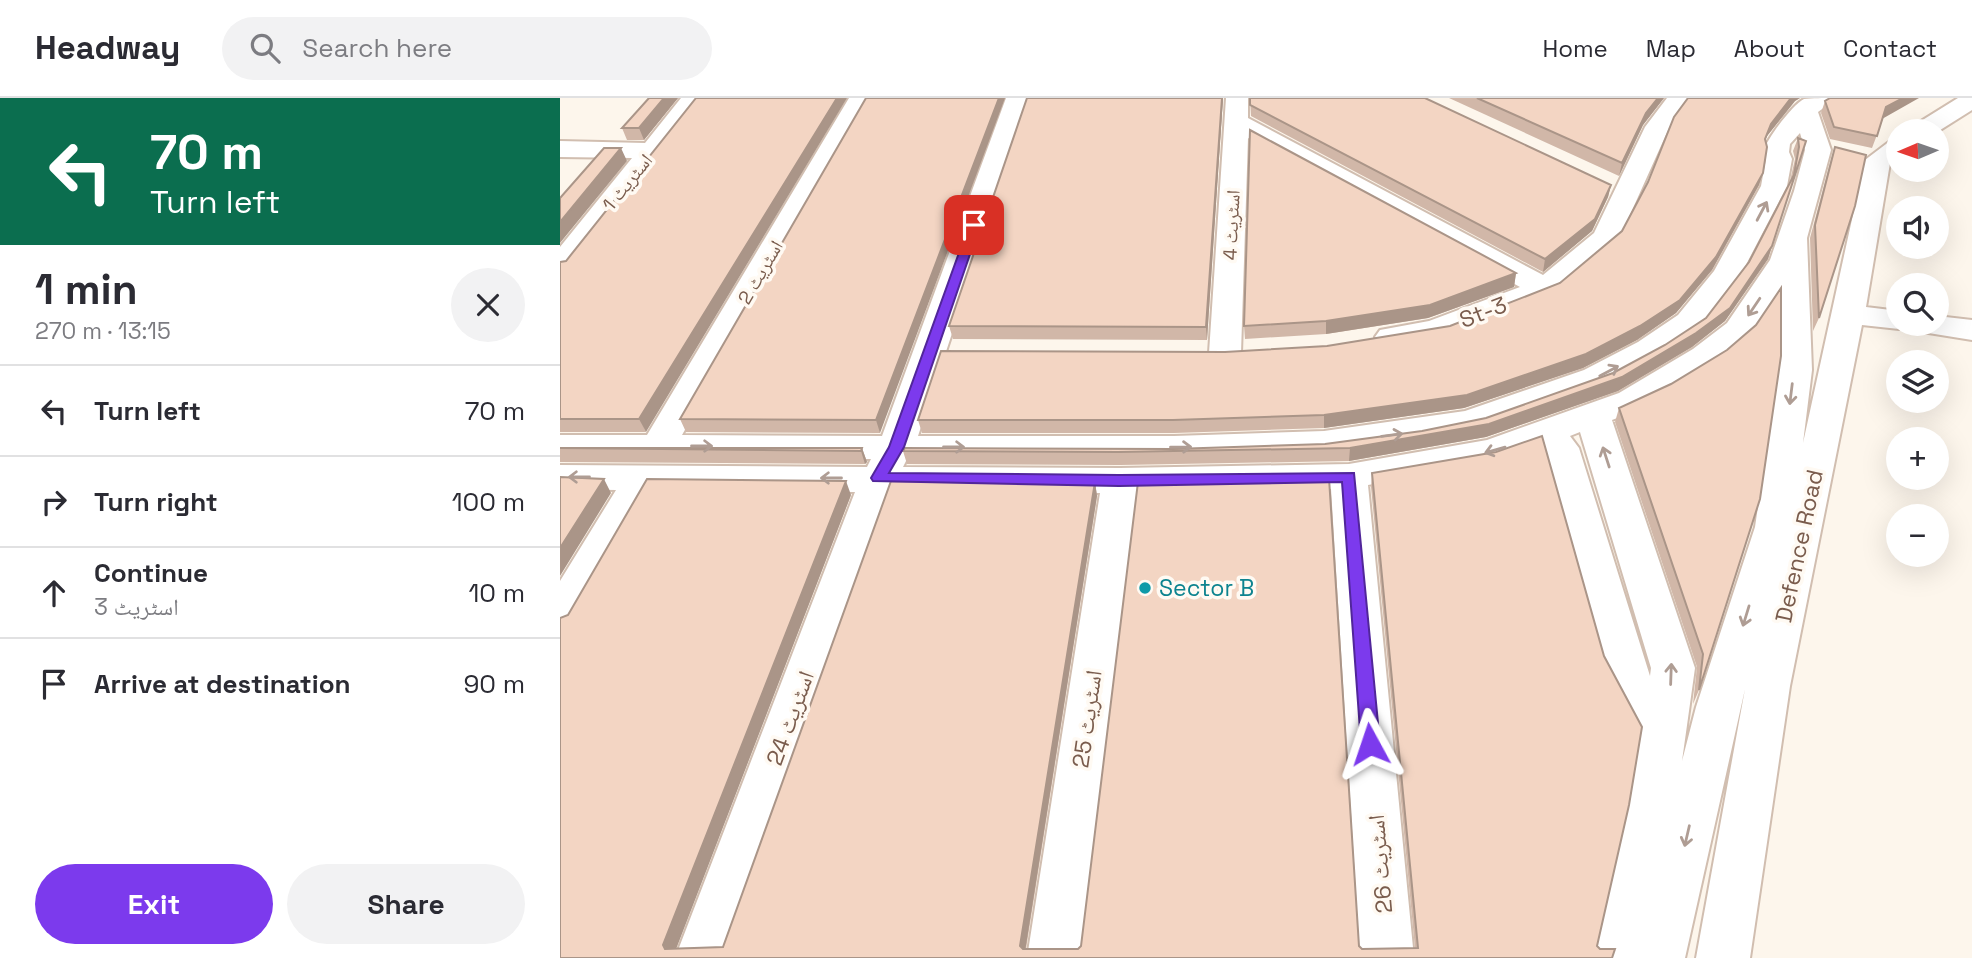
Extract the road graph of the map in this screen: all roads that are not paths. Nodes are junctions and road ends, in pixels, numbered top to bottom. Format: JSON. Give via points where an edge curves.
{"nodes":[{"id":1,"x":694,"y":98,"type":"edge"},
{"id":2,"x":861,"y":98,"type":"edge"},
{"id":3,"x":1018,"y":98,"type":"edge"},
{"id":4,"x":1672,"y":99,"type":"edge"},
{"id":5,"x":1972,"y":100,"type":"edge"},
{"id":6,"x":1814,"y":103,"type":"edge"},
{"id":7,"x":1237,"y":110,"type":"edge"},
{"id":8,"x":1941,"y":119,"type":"edge"},
{"id":9,"x":1780,"y":148,"type":"junction"},
{"id":10,"x":560,"y":149,"type":"edge"},
{"id":11,"x":652,"y":151,"type":"junction"},
{"id":12,"x":1852,"y":160,"type":"edge"},
{"id":13,"x":1794,"y":228,"type":"junction"},
{"id":14,"x":564,"y":256,"type":"edge"},
{"id":15,"x":1545,"y":288,"type":"junction"},
{"id":16,"x":1849,"y":314,"type":"junction"},
{"id":17,"x":1886,"y":318,"type":"edge"},
{"id":18,"x":1949,"y":327,"type":"edge"},
{"id":19,"x":1972,"y":330,"type":"edge"},
{"id":20,"x":1367,"y":341,"type":"edge"},
{"id":21,"x":1224,"y":352,"type":"edge"},
{"id":22,"x":1593,"y":416,"type":"junction"},
{"id":23,"x":1547,"y":432,"type":"junction"},
{"id":24,"x":560,"y":447,"type":"edge"},
{"id":25,"x":650,"y":462,"type":"junction"},
{"id":26,"x":888,"y":463,"type":"junction"},
{"id":27,"x":1349,"y":476,"type":"junction"},
{"id":28,"x":560,"y":477,"type":"edge"},
{"id":29,"x":1119,"y":481,"type":"junction"},
{"id":30,"x":560,"y":616,"type":"edge"},
{"id":31,"x":1662,"y":740,"type":"junction"},
{"id":32,"x":702,"y":958,"type":"edge"},
{"id":33,"x":1054,"y":958,"type":"edge"},
{"id":34,"x":1387,"y":958,"type":"edge"},
{"id":35,"x":1621,"y":958,"type":"edge"},
{"id":36,"x":1658,"y":958,"type":"edge"},
{"id":37,"x":1723,"y":958,"type":"edge"}],
"edges":[{"from":1,"to":11,"type":"street","name":"اسٹریٹ 1"},
{"from":2,"to":25,"type":"street","name":"اسٹریٹ 2"},
{"from":3,"to":26,"type":"street","name":"اسٹریٹ 24","via":[[945,352]]},
{"from":4,"to":15,"type":"street","name":"St-3","via":[[1616,187],[1606,237]]},
{"from":5,"to":8,"type":"street"},
{"from":6,"to":9,"type":"street"},
{"from":6,"to":12,"type":"street"},
{"from":7,"to":15,"type":"street"},
{"from":7,"to":21,"type":"street","name":"اسٹریٹ 4"},
{"from":9,"to":12,"type":"street"},
{"from":26,"to":9,"type":"street","one_way":true,"via":[[1324,443],[1471,421],[1521,404],[1596,377],[1689,322],[1745,243],[1774,186]]},
{"from":10,"to":11,"type":"street"},
{"from":11,"to":14,"type":"street","name":"اسٹریٹ 1"},
{"from":12,"to":13,"type":"street"},
{"from":12,"to":16,"type":"street","name":"Defence Road"},
{"from":13,"to":22,"type":"street","one_way":true,"via":[[1784,260],[1738,330],[1631,401]]},
{"from":13,"to":36,"type":"street","one_way":true,"via":[[1795,370],[1774,527],[1718,707]]},
{"from":15,"to":20,"type":"street","name":"St-3","via":[[1436,330]]},
{"from":16,"to":17,"type":"street"},
{"from":16,"to":37,"type":"street","name":"Defence Road","via":[[1768,685]]},
{"from":18,"to":19,"type":"street"},
{"from":22,"to":23,"type":"street"},
{"from":31,"to":22,"type":"street","one_way":true,"via":[[1673,668]]},
{"from":23,"to":27,"type":"street","one_way":true,"via":[[1493,451]]},
{"from":23,"to":31,"type":"street","via":[[1561,448],[1624,669]]},
{"from":24,"to":25,"type":"street"},
{"from":25,"to":26,"type":"street"},
{"from":25,"to":28,"type":"street","one_way":true},
{"from":25,"to":30,"type":"street","name":"اسٹریٹ 2"},
{"from":26,"to":29,"type":"street"},
{"from":26,"to":32,"type":"street","name":"اسٹریٹ 24"},
{"from":27,"to":29,"type":"street"},
{"from":27,"to":34,"type":"street","name":"اسٹریٹ 26"},
{"from":29,"to":33,"type":"street","name":"اسٹریٹ 25"},
{"from":31,"to":35,"type":"street"}]}
